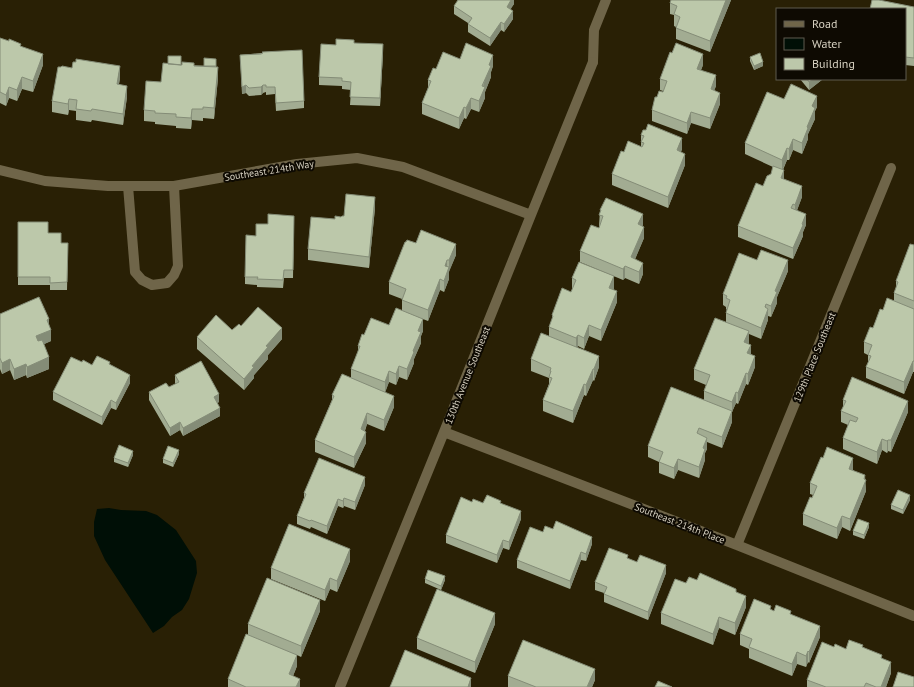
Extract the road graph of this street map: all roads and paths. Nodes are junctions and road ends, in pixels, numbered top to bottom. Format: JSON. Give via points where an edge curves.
{"nodes":[{"id":1,"x":606,"y":0,"type":"edge"},
{"id":2,"x":891,"y":168,"type":"dead end"},
{"id":3,"x":0,"y":170,"type":"edge"},
{"id":4,"x":128,"y":186,"type":"junction"},
{"id":5,"x":174,"y":186,"type":"junction"},
{"id":6,"x":531,"y":215,"type":"junction"},
{"id":7,"x":444,"y":432,"type":"junction"},
{"id":8,"x":737,"y":545,"type":"junction"},
{"id":9,"x":914,"y":616,"type":"edge"},
{"id":10,"x":340,"y":687,"type":"edge"}],
"edges":[{"from":1,"to":6,"type":"street","name":"130th Avenue Southeast","via":[[594,30],[593,62]]},
{"from":2,"to":8,"type":"street","name":"129th Place Southeast"},
{"from":3,"to":4,"type":"street","name":"Southeast 214th Way","via":[[45,181]]},
{"from":4,"to":5,"type":"street","name":"Southeast 214th Way"},
{"from":4,"to":5,"type":"street","via":[[135,272],[142,280],[152,285],[166,283],[178,266]]},
{"from":5,"to":6,"type":"street","name":"Southeast 214th Way","via":[[297,164],[357,158],[403,167]]},
{"from":6,"to":7,"type":"street","name":"130th Avenue Southeast"},
{"from":7,"to":8,"type":"street","name":"Southeast 214th Place"},
{"from":7,"to":10,"type":"street","name":"130th Avenue Southeast"},
{"from":8,"to":9,"type":"street","name":"Southeast 214th Place"}]}
